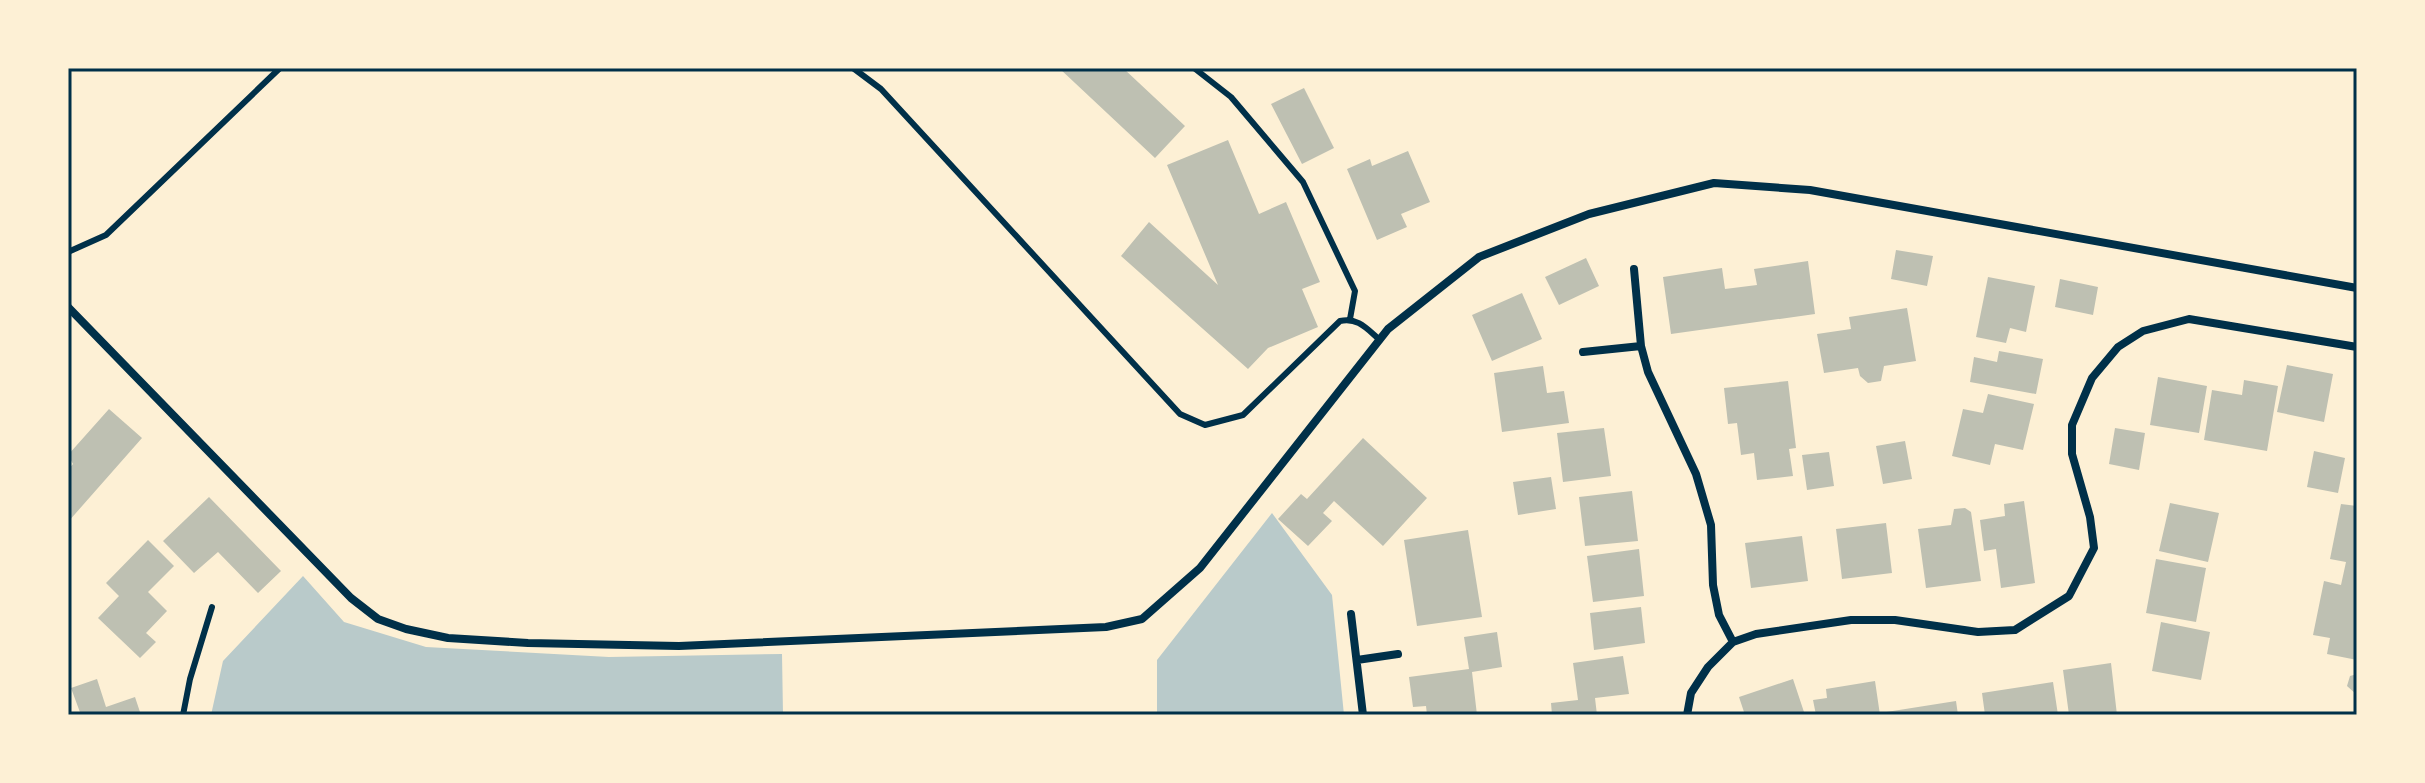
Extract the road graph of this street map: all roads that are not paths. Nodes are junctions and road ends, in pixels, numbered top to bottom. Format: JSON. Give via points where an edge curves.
{"nodes":[{"id":1,"x":280,"y":68,"type":"edge"},
{"id":2,"x":853,"y":68,"type":"edge"},
{"id":3,"x":1194,"y":68,"type":"edge"},
{"id":4,"x":68,"y":252,"type":"edge"},
{"id":5,"x":1634,"y":269,"type":"dead end"},
{"id":6,"x":2357,"y":288,"type":"edge"},
{"id":7,"x":68,"y":307,"type":"edge"},
{"id":8,"x":1350,"y":319,"type":"junction"},
{"id":9,"x":1380,"y":340,"type":"junction"},
{"id":10,"x":1641,"y":346,"type":"junction"},
{"id":11,"x":2357,"y":347,"type":"edge"},
{"id":12,"x":1583,"y":352,"type":"dead end"},
{"id":13,"x":212,"y":607,"type":"dead end"},
{"id":14,"x":1351,"y":614,"type":"dead end"},
{"id":15,"x":1733,"y":642,"type":"junction"},
{"id":16,"x":1398,"y":654,"type":"dead end"},
{"id":17,"x":1357,"y":660,"type":"junction"},
{"id":18,"x":183,"y":715,"type":"edge"},
{"id":19,"x":1363,"y":715,"type":"edge"},
{"id":20,"x":1687,"y":715,"type":"edge"}],
"edges":[{"from":1,"to":4,"type":"lane","via":[[106,235]]},
{"from":2,"to":8,"type":"lane","via":[[881,89],[1180,414],[1205,425],[1243,415],[1325,331]]},
{"from":3,"to":8,"type":"lane","via":[[1231,97],[1303,182],[1355,291]]},
{"from":5,"to":10,"type":"street"},
{"from":6,"to":9,"type":"street","via":[[1810,190],[1714,183],[1589,214],[1479,257]]},
{"from":7,"to":9,"type":"street","via":[[351,598],[378,619],[448,638],[528,643],[695,645],[1062,630],[1142,619],[1200,568]]},
{"from":8,"to":9,"type":"lane"},
{"from":10,"to":12,"type":"street"},
{"from":10,"to":15,"type":"street","via":[[1696,474],[1711,525],[1719,615]]},
{"from":11,"to":15,"type":"street","via":[[2189,319],[2143,331],[2118,347],[2092,378],[2072,425],[2072,454],[2094,548],[2069,596],[2015,630],[1978,632],[1895,620],[1851,620]]},
{"from":13,"to":18,"type":"lane"},
{"from":14,"to":17,"type":"street"},
{"from":15,"to":20,"type":"street","via":[[1691,693]]},
{"from":16,"to":17,"type":"street"},
{"from":17,"to":19,"type":"street"}]}
